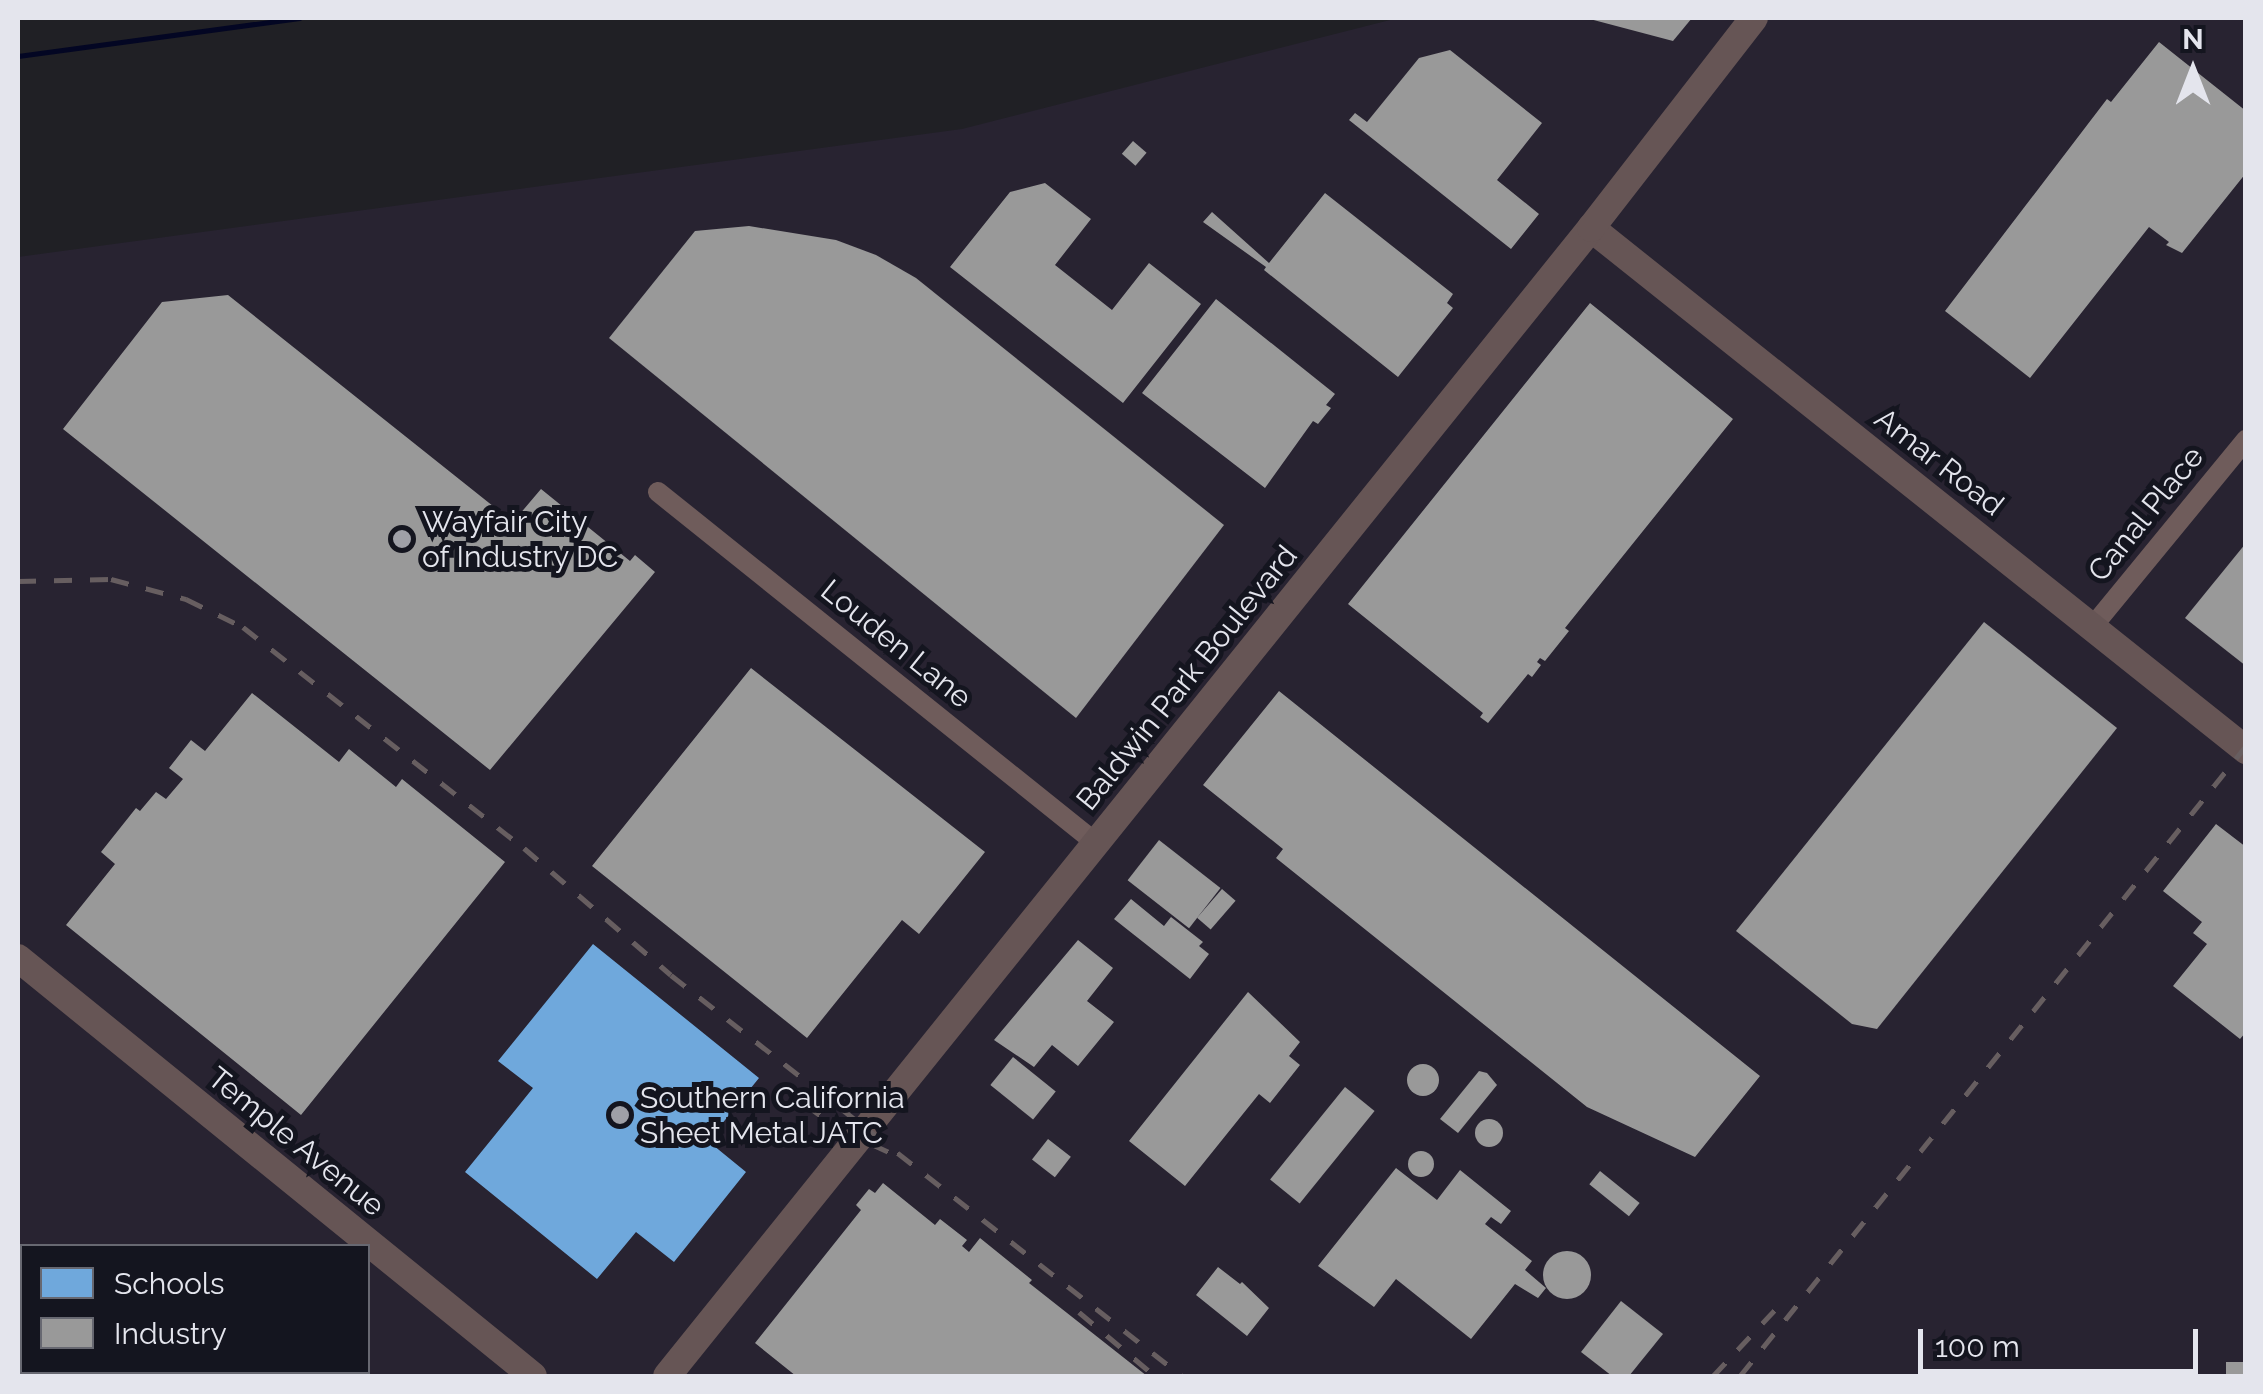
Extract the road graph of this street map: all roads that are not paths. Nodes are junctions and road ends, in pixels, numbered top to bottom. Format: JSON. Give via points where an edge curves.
{"nodes":[{"id":1,"x":1754,"y":18,"type":"edge"},
{"id":2,"x":1591,"y":228,"type":"junction"},
{"id":3,"x":2246,"y":440,"type":"edge"},
{"id":4,"x":658,"y":492,"type":"dead end"},
{"id":5,"x":2093,"y":626,"type":"junction"},
{"id":6,"x":2246,"y":750,"type":"edge"},
{"id":7,"x":1096,"y":843,"type":"junction"},
{"id":8,"x":18,"y":958,"type":"edge"},
{"id":9,"x":534,"y":1376,"type":"edge"},
{"id":10,"x":667,"y":1376,"type":"edge"}],
"edges":[{"from":1,"to":2,"type":"main road","name":"Baldwin Park Boulevard"},
{"from":2,"to":5,"type":"main road","name":"Amar Road"},
{"from":2,"to":7,"type":"main road","name":"Baldwin Park Boulevard"},
{"from":3,"to":5,"type":"street","name":"Canal Place"},
{"from":4,"to":7,"type":"street","name":"Louden Lane"},
{"from":5,"to":6,"type":"main road","name":"Amar Road"},
{"from":7,"to":10,"type":"main road","name":"Baldwin Park Boulevard"},
{"from":8,"to":9,"type":"main road","name":"Temple Avenue"}]}
